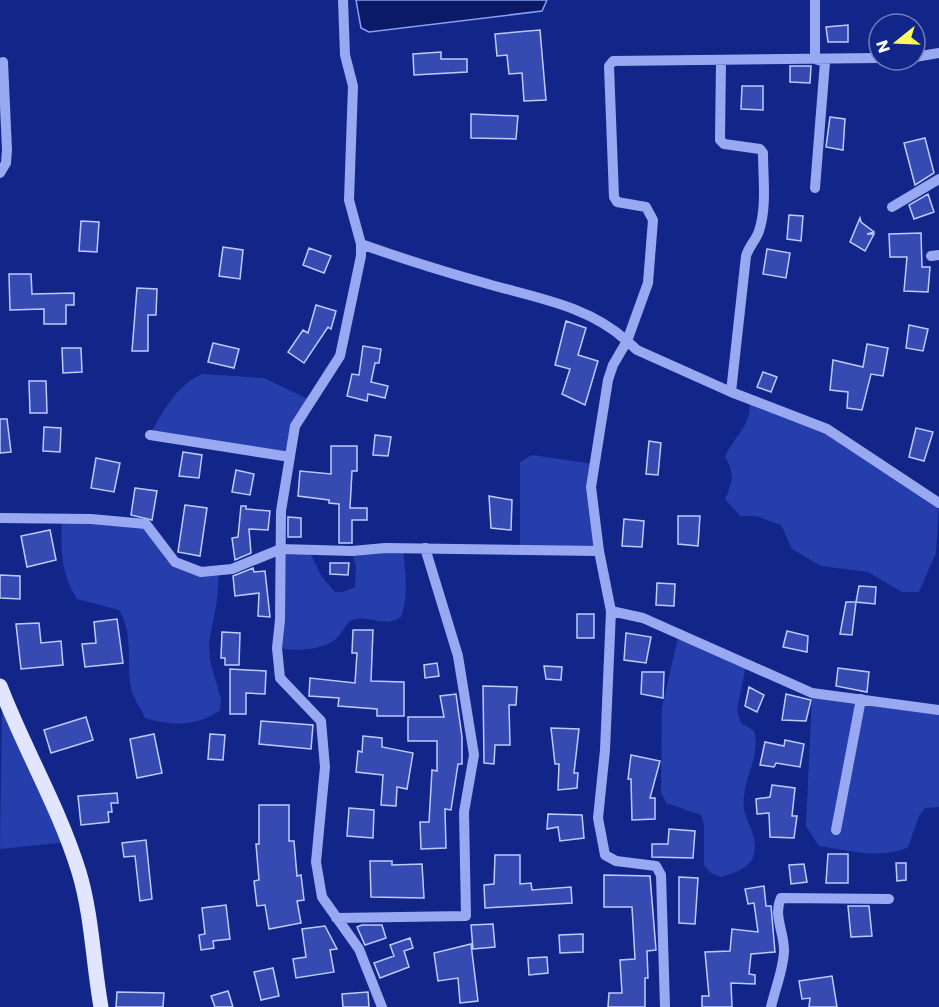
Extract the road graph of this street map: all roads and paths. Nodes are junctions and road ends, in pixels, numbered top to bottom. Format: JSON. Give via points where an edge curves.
{"nodes":[{"id":1,"x":343,"y":0,"type":"edge"},
{"id":2,"x":815,"y":0,"type":"edge"},
{"id":3,"x":815,"y":58,"type":"junction"},
{"id":4,"x":867,"y":58,"type":"edge"},
{"id":5,"x":721,"y":61,"type":"junction"},
{"id":6,"x":3,"y":62,"type":"dead end"},
{"id":7,"x":0,"y":173,"type":"edge"},
{"id":8,"x":939,"y":179,"type":"edge"},
{"id":9,"x":815,"y":188,"type":"dead end"},
{"id":10,"x":892,"y":207,"type":"dead end"},
{"id":11,"x":361,"y":244,"type":"junction"},
{"id":12,"x":627,"y":341,"type":"junction"},
{"id":13,"x":732,"y":392,"type":"junction"},
{"id":14,"x":150,"y":435,"type":"dead end"},
{"id":15,"x":290,"y":457,"type":"junction"},
{"id":16,"x":939,"y":503,"type":"edge"},
{"id":17,"x":0,"y":518,"type":"edge"},
{"id":18,"x":425,"y":548,"type":"junction"},
{"id":19,"x":281,"y":549,"type":"junction"},
{"id":20,"x":599,"y":551,"type":"junction"},
{"id":21,"x":611,"y":611,"type":"junction"},
{"id":22,"x":0,"y":686,"type":"edge"},
{"id":23,"x":861,"y":699,"type":"junction"},
{"id":24,"x":939,"y":710,"type":"edge"},
{"id":25,"x":836,"y":830,"type":"dead end"},
{"id":26,"x":889,"y":899,"type":"dead end"},
{"id":27,"x":336,"y":918,"type":"junction"},
{"id":28,"x":102,"y":1007,"type":"edge"},
{"id":29,"x":382,"y":1007,"type":"edge"},
{"id":30,"x":665,"y":1007,"type":"edge"},
{"id":31,"x":771,"y":1007,"type":"edge"}],
"edges":[{"from":1,"to":11,"type":"street","via":[[345,55],[353,86],[349,201]]},
{"from":2,"to":3,"type":"street"},
{"from":3,"to":4,"type":"street"},
{"from":3,"to":5,"type":"street"},
{"from":3,"to":9,"type":"street","via":[[825,62]]},
{"from":5,"to":12,"type":"street","via":[[613,61],[609,66],[614,197],[617,202],[645,207],[653,220],[648,283]]},
{"from":5,"to":13,"type":"street","via":[[720,140],[763,153],[764,212],[746,256]]},
{"from":6,"to":7,"type":"street","via":[[7,150]]},
{"from":8,"to":10,"type":"street"},
{"from":11,"to":12,"type":"street","via":[[571,307],[607,324]]},
{"from":11,"to":15,"type":"street","via":[[340,356],[295,426]]},
{"from":12,"to":13,"type":"street","via":[[637,350]]},
{"from":12,"to":20,"type":"street","via":[[608,380],[595,452],[591,487]]},
{"from":13,"to":16,"type":"street","via":[[827,429]]},
{"from":14,"to":15,"type":"street"},
{"from":15,"to":19,"type":"street","via":[[281,511]]},
{"from":17,"to":19,"type":"street","via":[[146,524],[175,562],[201,572],[232,569]]},
{"from":18,"to":19,"type":"street"},
{"from":18,"to":20,"type":"street"},
{"from":18,"to":27,"type":"street","via":[[458,656],[474,755],[464,812],[466,916]]},
{"from":19,"to":27,"type":"street","via":[[277,648],[280,678],[321,720],[325,766],[316,862],[322,897]]},
{"from":20,"to":21,"type":"street"},
{"from":21,"to":23,"type":"street","via":[[643,618],[812,693]]},
{"from":21,"to":30,"type":"street","via":[[598,818],[605,855],[616,861],[656,866],[661,875]]},
{"from":22,"to":28,"type":"main road","via":[[79,873]]},
{"from":23,"to":24,"type":"street"},
{"from":23,"to":25,"type":"street"},
{"from":26,"to":31,"type":"street","via":[[781,898],[778,917],[784,951]]},
{"from":27,"to":29,"type":"street","via":[[358,950]]}]}
